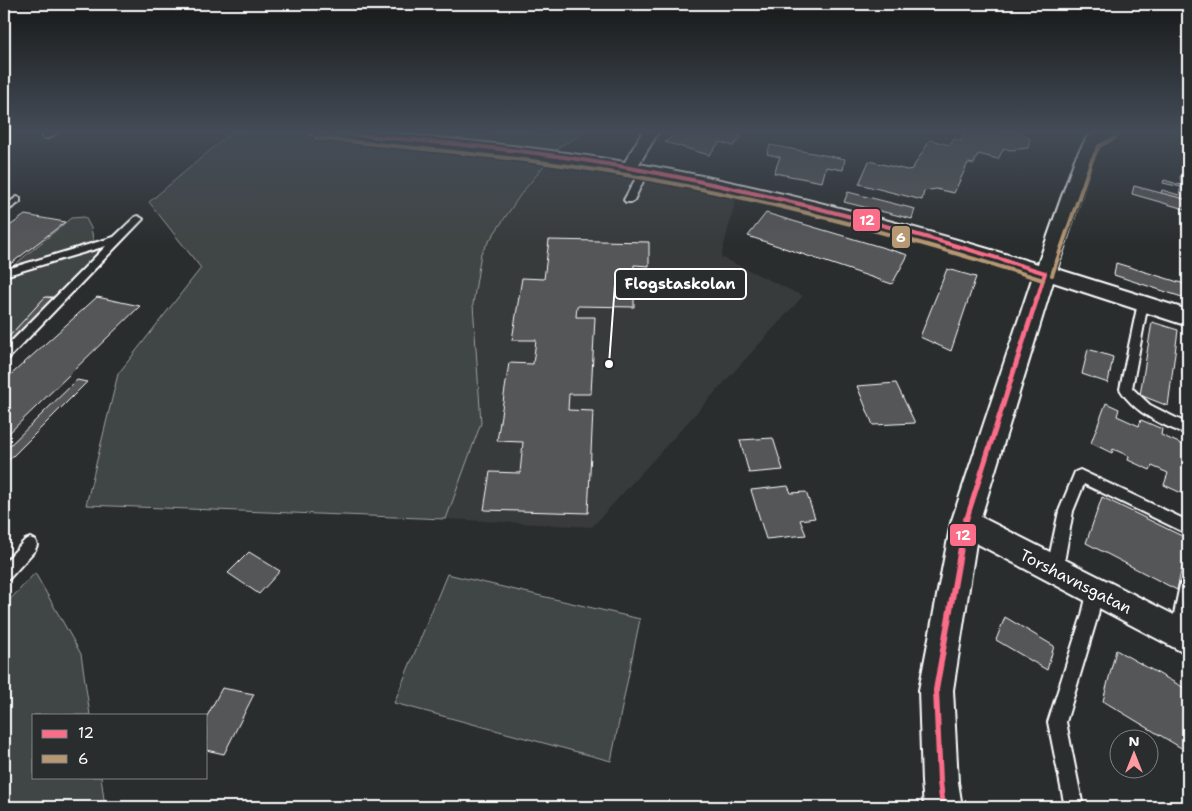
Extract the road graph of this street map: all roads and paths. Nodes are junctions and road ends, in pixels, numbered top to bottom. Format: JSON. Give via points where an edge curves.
{"nodes":[{"id":1,"x":638,"y":169,"type":"edge"},
{"id":2,"x":651,"y":169,"type":"edge"},
{"id":3,"x":1081,"y":169,"type":"edge"},
{"id":4,"x":17,"y":200,"type":"dead end"},
{"id":5,"x":629,"y":200,"type":"dead end"},
{"id":6,"x":4,"y":210,"type":"edge"},
{"id":7,"x":138,"y":219,"type":"dead end"},
{"id":8,"x":116,"y":240,"type":"junction"},
{"id":9,"x":4,"y":273,"type":"edge"},
{"id":10,"x":1045,"y":273,"type":"junction"},
{"id":11,"x":1143,"y":303,"type":"junction"},
{"id":12,"x":1188,"y":318,"type":"edge"},
{"id":13,"x":4,"y":356,"type":"edge"},
{"id":14,"x":1188,"y":429,"type":"edge"},
{"id":15,"x":965,"y":523,"type":"junction"},
{"id":16,"x":1188,"y":528,"type":"edge"},
{"id":17,"x":30,"y":545,"type":"dead end"},
{"id":18,"x":1054,"y":568,"type":"junction"},
{"id":19,"x":4,"y":574,"type":"edge"},
{"id":20,"x":1188,"y":585,"type":"edge"},
{"id":21,"x":1094,"y":590,"type":"junction"},
{"id":22,"x":1183,"y":636,"type":"edge"},
{"id":23,"x":943,"y":807,"type":"edge"},
{"id":24,"x":1074,"y":807,"type":"edge"}],
"edges":[{"from":1,"to":5,"type":"lane"},
{"from":2,"to":10,"type":"street","via":[[860,218]]},
{"from":3,"to":10,"type":"street"},
{"from":4,"to":6,"type":"lane"},
{"from":7,"to":8,"type":"lane"},
{"from":8,"to":9,"type":"lane"},
{"from":8,"to":13,"type":"lane"},
{"from":10,"to":11,"type":"street"},
{"from":10,"to":15,"type":"street"},
{"from":11,"to":12,"type":"street"},
{"from":11,"to":14,"type":"lane","via":[[1126,389],[1132,398],[1163,418]]},
{"from":15,"to":18,"type":"street","name":"Torshavnsgatan"},
{"from":15,"to":23,"type":"street","via":[[936,690]]},
{"from":16,"to":18,"type":"lane","via":[[1080,476],[1066,511]]},
{"from":17,"to":19,"type":"lane"},
{"from":18,"to":21,"type":"street","name":"Torshavnsgatan"},
{"from":20,"to":22,"type":"lane"},
{"from":21,"to":22,"type":"street","name":"Torshavnsgatan"},
{"from":21,"to":24,"type":"lane","via":[[1090,615],[1057,722]]}]}
